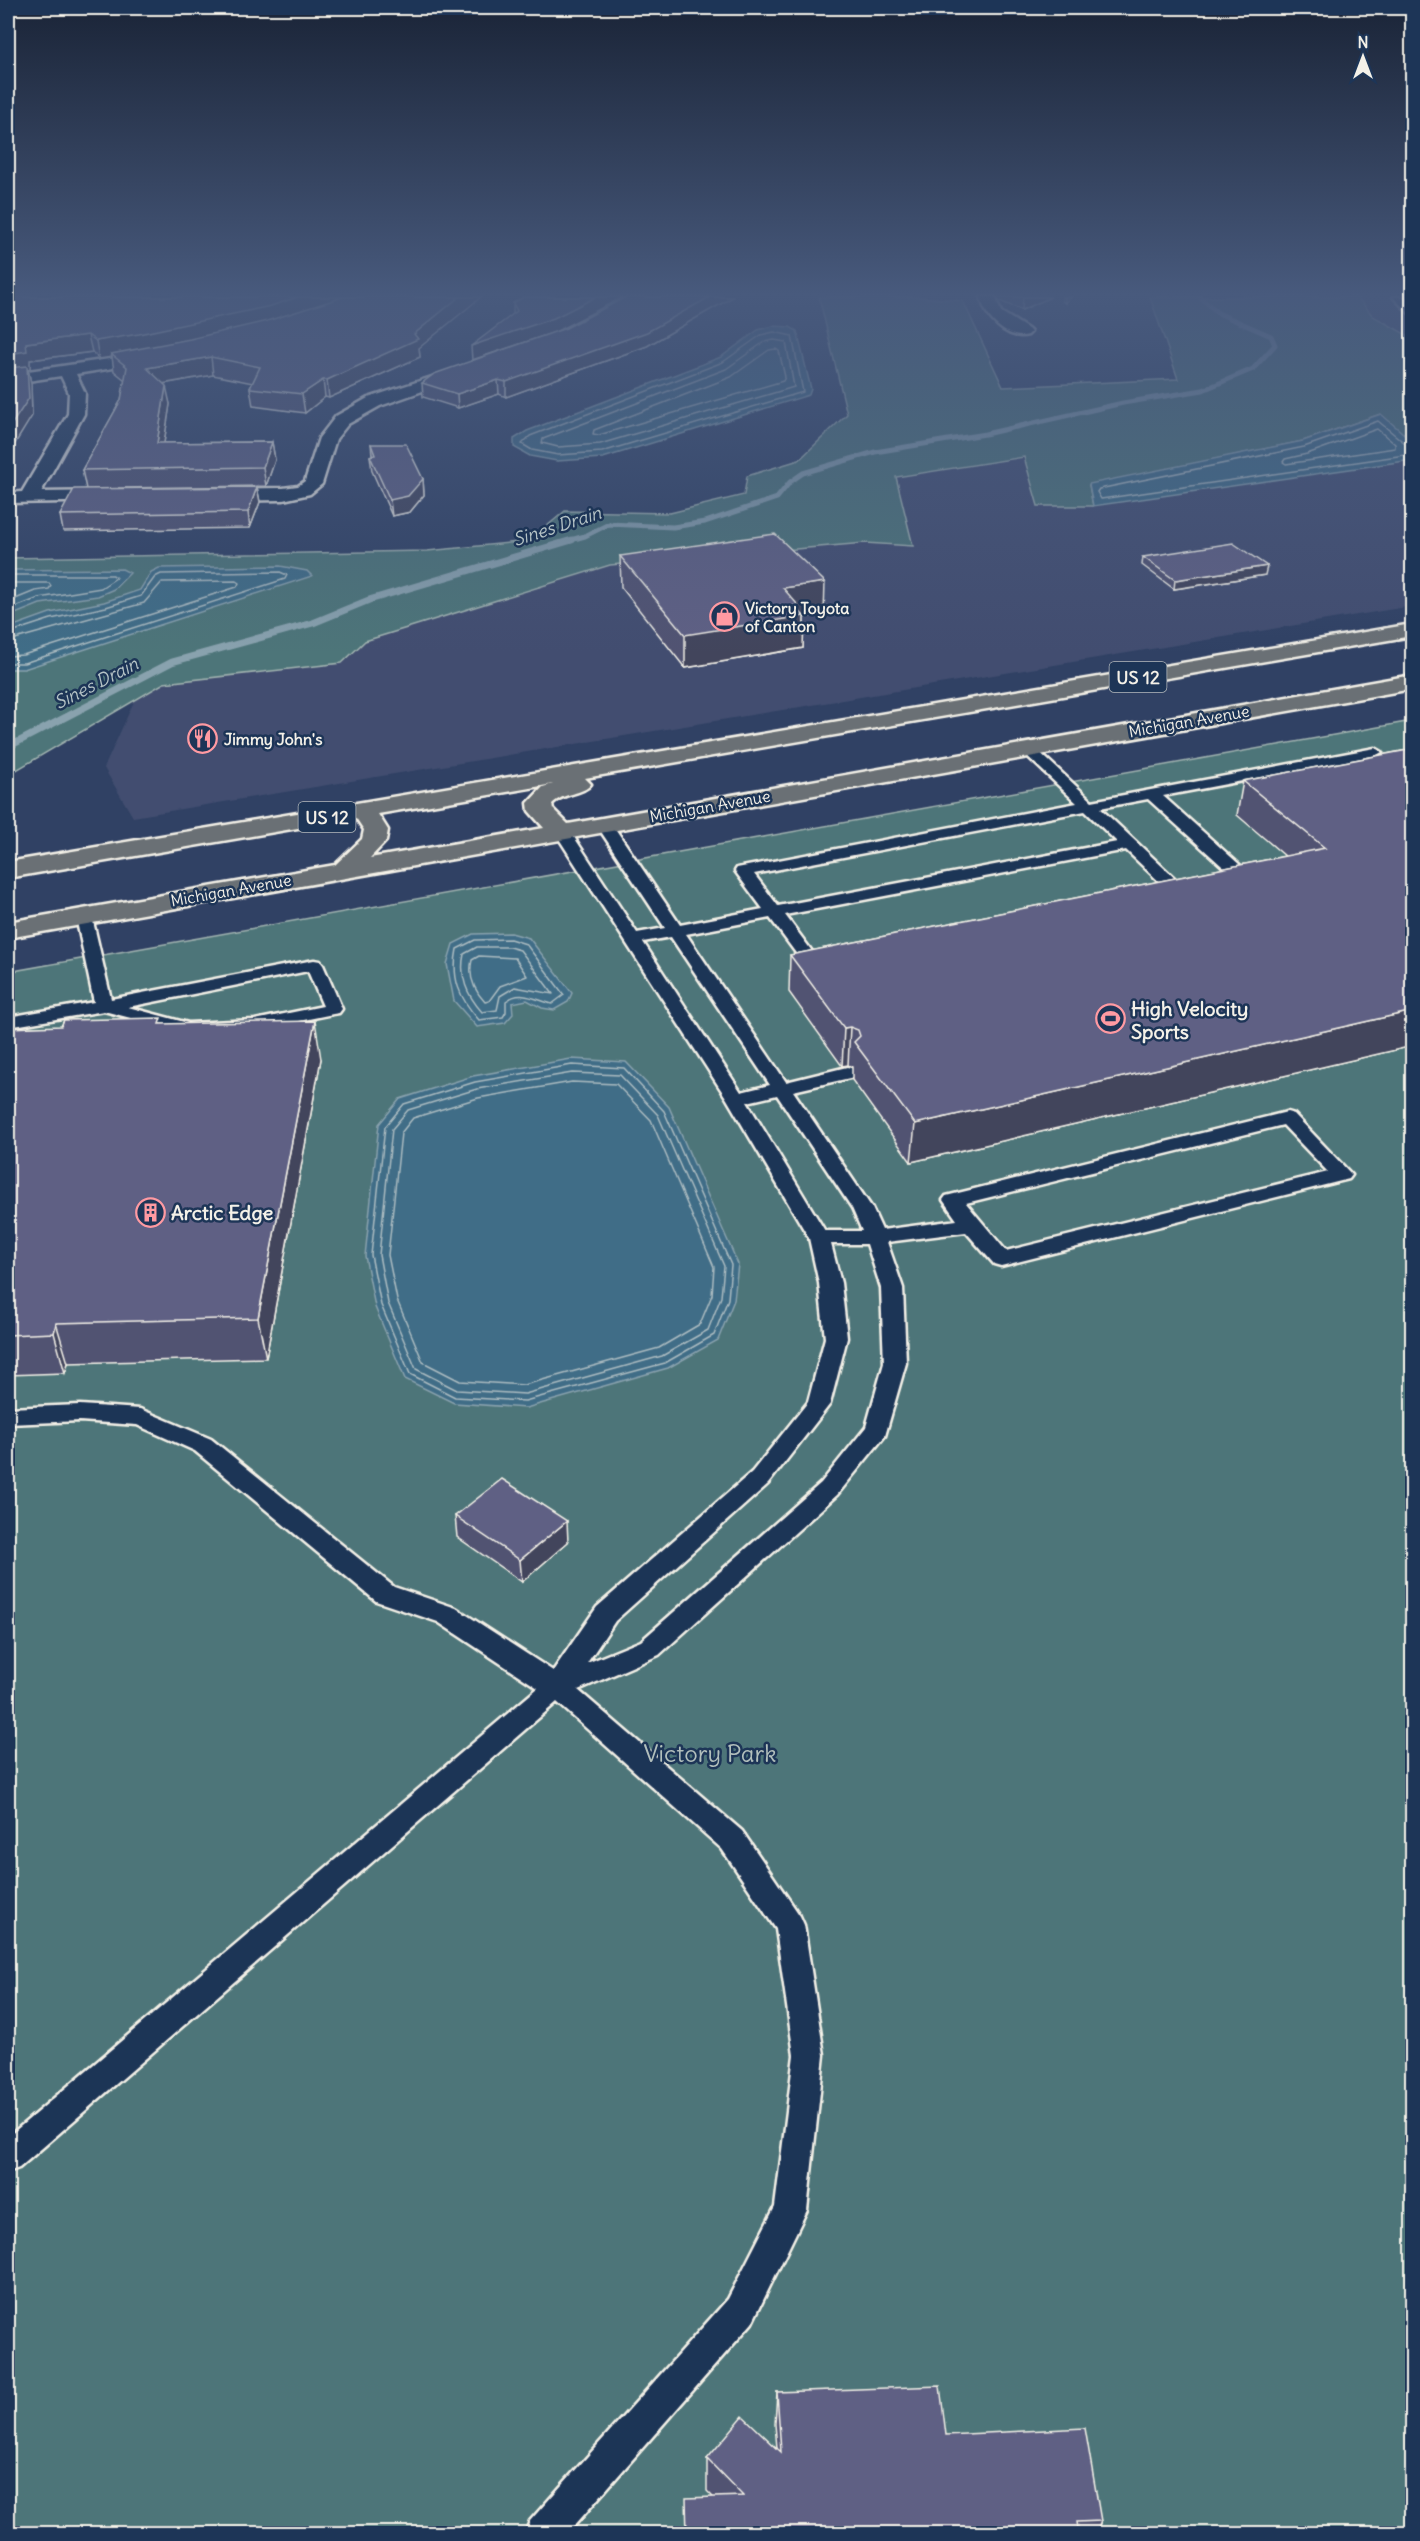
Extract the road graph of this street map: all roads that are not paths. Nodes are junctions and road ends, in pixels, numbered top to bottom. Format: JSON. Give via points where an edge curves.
{"nodes":[{"id":1,"x":75,"y":416,"type":"edge"},
{"id":2,"x":350,"y":416,"type":"edge"},
{"id":3,"x":202,"y":495,"type":"edge"},
{"id":4,"x":132,"y":496,"type":"edge"},
{"id":5,"x":8,"y":498,"type":"edge"},
{"id":6,"x":28,"y":498,"type":"junction"},
{"id":7,"x":1413,"y":630,"type":"edge"},
{"id":8,"x":1413,"y":682,"type":"edge"},
{"id":9,"x":841,"y":728,"type":"junction"},
{"id":10,"x":1029,"y":750,"type":"junction"},
{"id":11,"x":1375,"y":752,"type":"dead end"},
{"id":12,"x":1151,"y":794,"type":"junction"},
{"id":13,"x":1089,"y":806,"type":"junction"},
{"id":14,"x":364,"y":811,"type":"junction"},
{"id":15,"x":604,"y":824,"type":"junction"},
{"id":16,"x":562,"y":831,"type":"junction"},
{"id":17,"x":1130,"y":844,"type":"junction"},
{"id":18,"x":8,"y":870,"type":"edge"},
{"id":19,"x":344,"y":870,"type":"junction"},
{"id":20,"x":1178,"y":890,"type":"junction"},
{"id":21,"x":774,"y":912,"type":"junction"},
{"id":22,"x":84,"y":917,"type":"junction"},
{"id":23,"x":8,"y":930,"type":"edge"},
{"id":24,"x":677,"y":930,"type":"junction"},
{"id":25,"x":633,"y":939,"type":"junction"},
{"id":26,"x":104,"y":1006,"type":"junction"},
{"id":27,"x":8,"y":1022,"type":"edge"},
{"id":28,"x":847,"y":1073,"type":"dead end"},
{"id":29,"x":781,"y":1088,"type":"junction"},
{"id":30,"x":736,"y":1099,"type":"junction"},
{"id":31,"x":971,"y":1225,"type":"junction"},
{"id":32,"x":875,"y":1237,"type":"junction"},
{"id":33,"x":819,"y":1238,"type":"junction"},
{"id":34,"x":8,"y":1416,"type":"edge"},
{"id":35,"x":557,"y":1687,"type":"junction"},
{"id":36,"x":8,"y":2157,"type":"edge"},
{"id":37,"x":543,"y":2534,"type":"edge"}],
"edges":[{"from":1,"to":6,"type":"street"},
{"from":2,"to":3,"type":"street","via":[[328,438],[313,484],[304,490]]},
{"from":4,"to":6,"type":"street"},
{"from":5,"to":6,"type":"street"},
{"from":7,"to":9,"type":"main road","number":"US 12"},
{"from":8,"to":10,"type":"main road","name":"Michigan Avenue"},
{"from":9,"to":14,"type":"main road","number":"US 12"},
{"from":9,"to":16,"type":"main road","via":[[829,741],[591,781],[551,792],[540,804],[541,811]]},
{"from":10,"to":13,"type":"lane"},
{"from":10,"to":15,"type":"main road","name":"Michigan Avenue"},
{"from":11,"to":12,"type":"lane"},
{"from":12,"to":13,"type":"lane"},
{"from":12,"to":20,"type":"lane","via":[[1244,877]]},
{"from":13,"to":17,"type":"lane"},
{"from":13,"to":21,"type":"lane","via":[[743,871]]},
{"from":14,"to":18,"type":"main road","number":"US 12"},
{"from":14,"to":19,"type":"main road","via":[[376,830],[374,841]]},
{"from":15,"to":16,"type":"main road","name":"Michigan Avenue"},
{"from":15,"to":24,"type":"lane"},
{"from":16,"to":19,"type":"main road","name":"Michigan Avenue"},
{"from":16,"to":25,"type":"lane"},
{"from":17,"to":20,"type":"lane"},
{"from":17,"to":21,"type":"lane"},
{"from":19,"to":22,"type":"main road","name":"Michigan Avenue"},
{"from":20,"to":21,"type":"lane","via":[[813,964]]},
{"from":21,"to":24,"type":"lane"},
{"from":22,"to":23,"type":"main road","name":"Michigan Avenue"},
{"from":22,"to":26,"type":"lane"},
{"from":24,"to":25,"type":"lane"},
{"from":24,"to":29,"type":"lane"},
{"from":25,"to":30,"type":"lane"},
{"from":26,"to":26,"type":"lane","via":[[314,965],[333,1009],[255,1025],[188,1028]]},
{"from":26,"to":27,"type":"lane"},
{"from":28,"to":29,"type":"lane"},
{"from":29,"to":30,"type":"lane"},
{"from":29,"to":32,"type":"lane","via":[[862,1208]]},
{"from":30,"to":33,"type":"lane"},
{"from":31,"to":31,"type":"lane","via":[[1001,1259],[1342,1175],[1287,1118],[953,1200]]},
{"from":31,"to":32,"type":"lane"},
{"from":32,"to":33,"type":"lane"},
{"from":32,"to":35,"type":"lane","via":[[892,1288],[896,1363],[878,1430],[829,1489],[650,1648]]},
{"from":33,"to":35,"type":"lane","via":[[830,1283],[836,1338],[819,1404],[760,1478],[606,1614]]},
{"from":34,"to":35,"type":"lane","via":[[80,1413],[140,1418],[203,1445],[385,1594],[447,1616]]},
{"from":35,"to":36,"type":"lane"},
{"from":35,"to":37,"type":"lane","via":[[732,1840],[790,1925],[809,2055],[791,2210],[740,2311]]}]}
